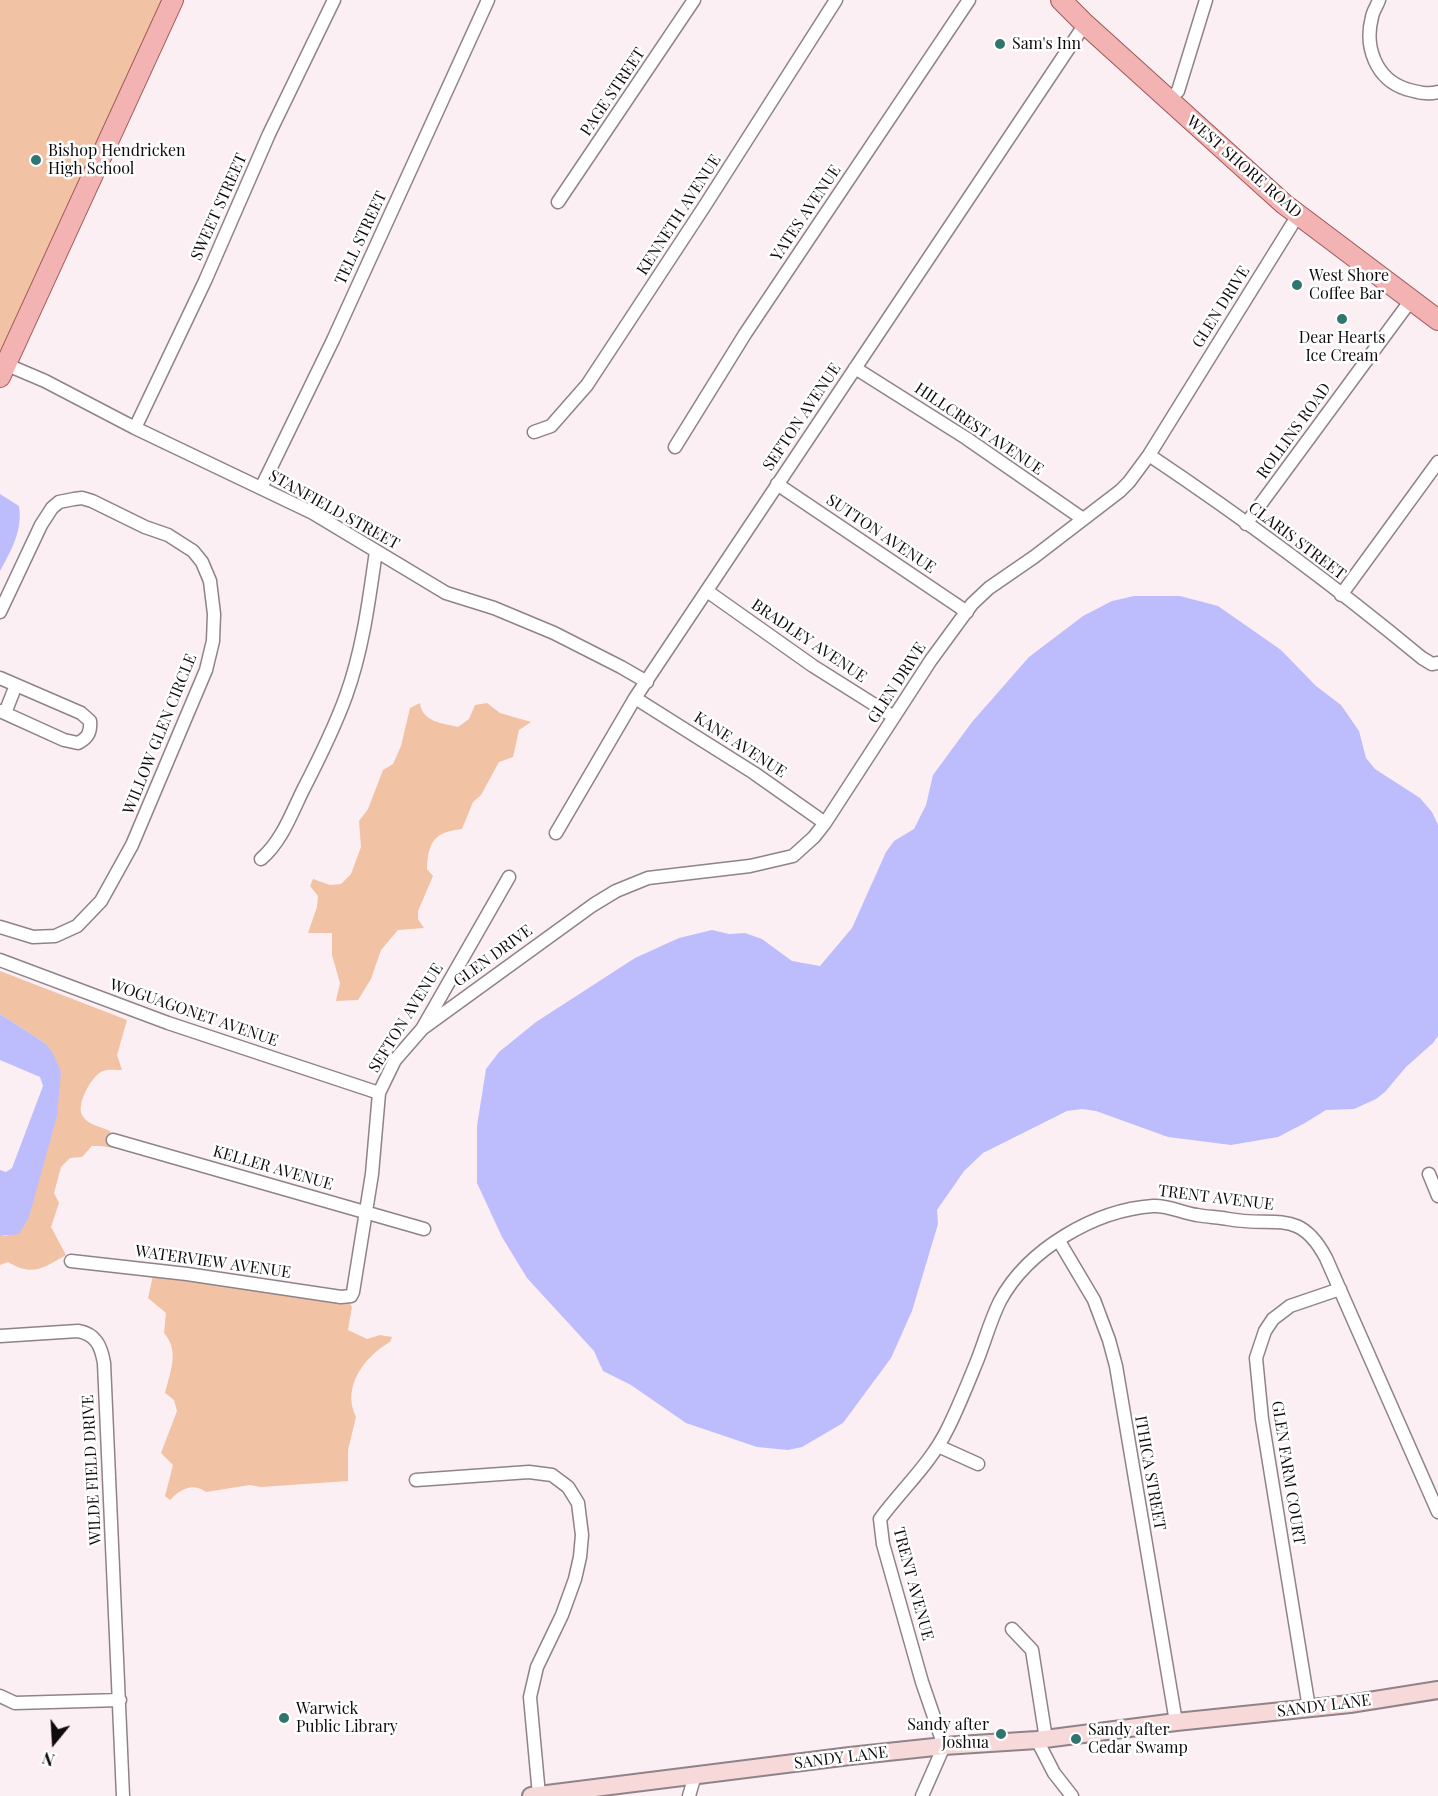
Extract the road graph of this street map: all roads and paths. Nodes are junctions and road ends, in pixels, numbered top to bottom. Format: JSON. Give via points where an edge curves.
{"nodes":[{"id":1,"x":173,"y":0,"type":"edge"},
{"id":2,"x":334,"y":0,"type":"edge"},
{"id":3,"x":488,"y":0,"type":"edge"},
{"id":4,"x":694,"y":0,"type":"edge"},
{"id":5,"x":836,"y":0,"type":"edge"},
{"id":6,"x":969,"y":0,"type":"edge"},
{"id":7,"x":1206,"y":0,"type":"edge"},
{"id":8,"x":1379,"y":0,"type":"edge"},
{"id":9,"x":1070,"y":3,"type":"edge"},
{"id":10,"x":1085,"y":24,"type":"junction"},
{"id":11,"x":1438,"y":92,"type":"edge"},
{"id":12,"x":1168,"y":101,"type":"junction"},
{"id":13,"x":558,"y":202,"type":"dead end"},
{"id":14,"x":1298,"y":215,"type":"junction"},
{"id":15,"x":1412,"y":300,"type":"junction"},
{"id":16,"x":1438,"y":320,"type":"edge"},
{"id":17,"x":855,"y":368,"type":"junction"},
{"id":18,"x":3,"y":370,"type":"edge"},
{"id":19,"x":135,"y":428,"type":"junction"},
{"id":20,"x":534,"y":432,"type":"dead end"},
{"id":21,"x":675,"y":447,"type":"dead end"},
{"id":22,"x":1149,"y":455,"type":"junction"},
{"id":23,"x":1438,"y":462,"type":"edge"},
{"id":24,"x":777,"y":484,"type":"junction"},
{"id":25,"x":261,"y":488,"type":"junction"},
{"id":26,"x":1083,"y":519,"type":"junction"},
{"id":27,"x":1246,"y":524,"type":"junction"},
{"id":28,"x":376,"y":551,"type":"junction"},
{"id":29,"x":708,"y":591,"type":"junction"},
{"id":30,"x":1341,"y":595,"type":"junction"},
{"id":31,"x":0,"y":612,"type":"edge"},
{"id":32,"x":967,"y":612,"type":"junction"},
{"id":33,"x":1438,"y":663,"type":"edge"},
{"id":34,"x":0,"y":678,"type":"edge"},
{"id":35,"x":647,"y":682,"type":"junction"},
{"id":36,"x":16,"y":685,"type":"junction"},
{"id":37,"x":635,"y":698,"type":"junction"},
{"id":38,"x":2,"y":712,"type":"edge"},
{"id":39,"x":894,"y":717,"type":"junction"},
{"id":40,"x":825,"y":823,"type":"junction"},
{"id":41,"x":555,"y":832,"type":"dead end"},
{"id":42,"x":261,"y":859,"type":"dead end"},
{"id":43,"x":509,"y":877,"type":"dead end"},
{"id":44,"x":0,"y":927,"type":"edge"},
{"id":45,"x":0,"y":960,"type":"edge"},
{"id":46,"x":422,"y":1029,"type":"junction"},
{"id":47,"x":379,"y":1093,"type":"junction"},
{"id":48,"x":113,"y":1140,"type":"dead end"},
{"id":49,"x":1429,"y":1174,"type":"dead end"},
{"id":50,"x":1438,"y":1196,"type":"edge"},
{"id":51,"x":366,"y":1211,"type":"junction"},
{"id":52,"x":424,"y":1229,"type":"dead end"},
{"id":53,"x":1059,"y":1240,"type":"junction"},
{"id":54,"x":71,"y":1261,"type":"dead end"},
{"id":55,"x":1340,"y":1289,"type":"junction"},
{"id":56,"x":351,"y":1296,"type":"joint"},
{"id":57,"x":0,"y":1336,"type":"edge"},
{"id":58,"x":938,"y":1446,"type":"junction"},
{"id":59,"x":978,"y":1464,"type":"dead end"},
{"id":60,"x":416,"y":1480,"type":"dead end"},
{"id":61,"x":1438,"y":1512,"type":"edge"},
{"id":62,"x":1012,"y":1629,"type":"dead end"},
{"id":63,"x":1438,"y":1690,"type":"edge"},
{"id":64,"x":0,"y":1696,"type":"edge"},
{"id":65,"x":120,"y":1700,"type":"junction"},
{"id":66,"x":1309,"y":1708,"type":"junction"},
{"id":67,"x":1176,"y":1722,"type":"junction"},
{"id":68,"x":1041,"y":1740,"type":"junction"},
{"id":69,"x":944,"y":1746,"type":"junction"},
{"id":70,"x":695,"y":1775,"type":"junction"},
{"id":71,"x":535,"y":1795,"type":"edge"},
{"id":72,"x":123,"y":1796,"type":"edge"},
{"id":73,"x":689,"y":1796,"type":"edge"},
{"id":74,"x":922,"y":1796,"type":"edge"},
{"id":75,"x":1072,"y":1796,"type":"edge"}],
"edges":[{"from":1,"to":18,"type":"main road"},
{"from":2,"to":19,"type":"street","name":"SWEET STREET"},
{"from":3,"to":25,"type":"street","name":"TELL STREET"},
{"from":4,"to":13,"type":"street","name":"PAGE STREET"},
{"from":5,"to":20,"type":"street","name":"KENNETH AVENUE","via":[[587,385],[551,426]]},
{"from":6,"to":21,"type":"street","name":"YATES AVENUE","via":[[745,334]]},
{"from":7,"to":12,"type":"street","via":[[1178,91]]},
{"from":8,"to":11,"type":"street","via":[[1369,32],[1377,67],[1387,80],[1400,86],[1431,94]]},
{"from":9,"to":10,"type":"main road","name":"WEST SHORE ROAD"},
{"from":10,"to":12,"type":"main road","name":"WEST SHORE ROAD"},
{"from":10,"to":17,"type":"street","name":"SEFTON AVENUE"},
{"from":12,"to":14,"type":"main road","name":"WEST SHORE ROAD"},
{"from":14,"to":15,"type":"main road","name":"WEST SHORE ROAD"},
{"from":14,"to":22,"type":"street","name":"GLEN DRIVE"},
{"from":15,"to":16,"type":"main road","name":"WEST SHORE ROAD"},
{"from":15,"to":27,"type":"street","name":"ROLLINS ROAD"},
{"from":17,"to":24,"type":"street","name":"SEFTON AVENUE"},
{"from":17,"to":26,"type":"street","name":"HILLCREST AVENUE"},
{"from":18,"to":19,"type":"street","name":"STANFIELD STREET","via":[[45,381]]},
{"from":19,"to":25,"type":"street","name":"STANFIELD STREET"},
{"from":22,"to":26,"type":"street","name":"GLEN DRIVE","via":[[1129,482]]},
{"from":22,"to":27,"type":"street","name":"CLARIS STREET"},
{"from":23,"to":30,"type":"street"},
{"from":24,"to":29,"type":"street","name":"SEFTON AVENUE"},
{"from":24,"to":32,"type":"street","name":"SUTTON AVENUE"},
{"from":25,"to":28,"type":"street","name":"STANFIELD STREET","via":[[313,513]]},
{"from":26,"to":32,"type":"street","name":"GLEN DRIVE","via":[[989,588]]},
{"from":27,"to":30,"type":"street","name":"CLARIS STREET"},
{"from":28,"to":35,"type":"street","name":"STANFIELD STREET","via":[[446,593],[554,633]]},
{"from":28,"to":42,"type":"street","via":[[365,627],[346,697],[287,824]]},
{"from":29,"to":35,"type":"street","name":"SEFTON AVENUE"},
{"from":29,"to":39,"type":"street","name":"BRADLEY AVENUE","via":[[813,666]]},
{"from":30,"to":33,"type":"street","name":"CLARIS STREET","via":[[1422,658]]},
{"from":31,"to":44,"type":"street","name":"WILLOW GLEN CIRCLE","via":[[52,508],[59,502],[82,498],[168,535],[193,551],[210,581],[214,614],[206,670],[132,845],[101,901],[78,926],[55,936],[33,937]]},
{"from":32,"to":39,"type":"street","name":"GLEN DRIVE"},
{"from":34,"to":36,"type":"street"},
{"from":35,"to":37,"type":"street","name":"SEFTON AVENUE"},
{"from":36,"to":38,"type":"street"},
{"from":36,"to":38,"type":"street","via":[[81,713],[90,721],[88,736],[78,743],[64,740]]},
{"from":37,"to":40,"type":"street","name":"KANE AVENUE"},
{"from":37,"to":41,"type":"street","name":"SEFTON AVENUE"},
{"from":39,"to":40,"type":"street","name":"GLEN DRIVE"},
{"from":40,"to":46,"type":"street","name":"GLEN DRIVE","via":[[808,844],[785,859],[648,878],[616,891]]},
{"from":43,"to":46,"type":"street","name":"SEFTON AVENUE"},
{"from":45,"to":47,"type":"street","name":"WOGUAGONET AVENUE","via":[[168,1023]]},
{"from":46,"to":47,"type":"street","name":"SEFTON AVENUE","via":[[395,1060]]},
{"from":47,"to":51,"type":"street","name":"SEFTON AVENUE"},
{"from":48,"to":51,"type":"street","name":"KELLER AVENUE"},
{"from":49,"to":50,"type":"street"},
{"from":51,"to":52,"type":"street","name":"KELLER AVENUE"},
{"from":51,"to":56,"type":"street","name":"SEFTON AVENUE"},
{"from":53,"to":55,"type":"street","name":"TRENT AVENUE","via":[[1092,1220],[1130,1208],[1154,1206],[1251,1222],[1291,1223],[1314,1238]]},
{"from":53,"to":58,"type":"street","name":"TRENT AVENUE","via":[[1022,1270],[1000,1301]]},
{"from":53,"to":67,"type":"street","name":"ITHICA STREET","via":[[1094,1300],[1116,1366]]},
{"from":54,"to":56,"type":"street","name":"WATERVIEW AVENUE"},
{"from":55,"to":61,"type":"street","name":"TRENT AVENUE"},
{"from":55,"to":66,"type":"street","name":"GLEN FARM COURT","via":[[1290,1306],[1273,1319],[1260,1341],[1256,1358],[1262,1419]]},
{"from":57,"to":65,"type":"street","name":"WILDE FIELD DRIVE","via":[[78,1331],[94,1337],[101,1347]]},
{"from":58,"to":59,"type":"street"},
{"from":58,"to":69,"type":"street","name":"TRENT AVENUE","via":[[880,1519],[880,1527],[915,1659]]},
{"from":60,"to":71,"type":"street","via":[[540,1473],[560,1479],[578,1503],[582,1535],[575,1579],[537,1667],[530,1697]]},
{"from":62,"to":68,"type":"street","via":[[1032,1650]]},
{"from":63,"to":66,"type":"main road","name":"SANDY LANE"},
{"from":64,"to":65,"type":"street","via":[[15,1703]]},
{"from":65,"to":72,"type":"street","name":"WILDE FIELD DRIVE"},
{"from":66,"to":67,"type":"main road","name":"SANDY LANE"},
{"from":67,"to":68,"type":"main road","name":"SANDY LANE"},
{"from":68,"to":69,"type":"main road","name":"SANDY LANE"},
{"from":68,"to":75,"type":"street","via":[[1054,1773]]},
{"from":69,"to":70,"type":"main road","name":"SANDY LANE"},
{"from":69,"to":74,"type":"street"},
{"from":70,"to":71,"type":"main road","name":"SANDY LANE"},
{"from":70,"to":73,"type":"street"}]}
